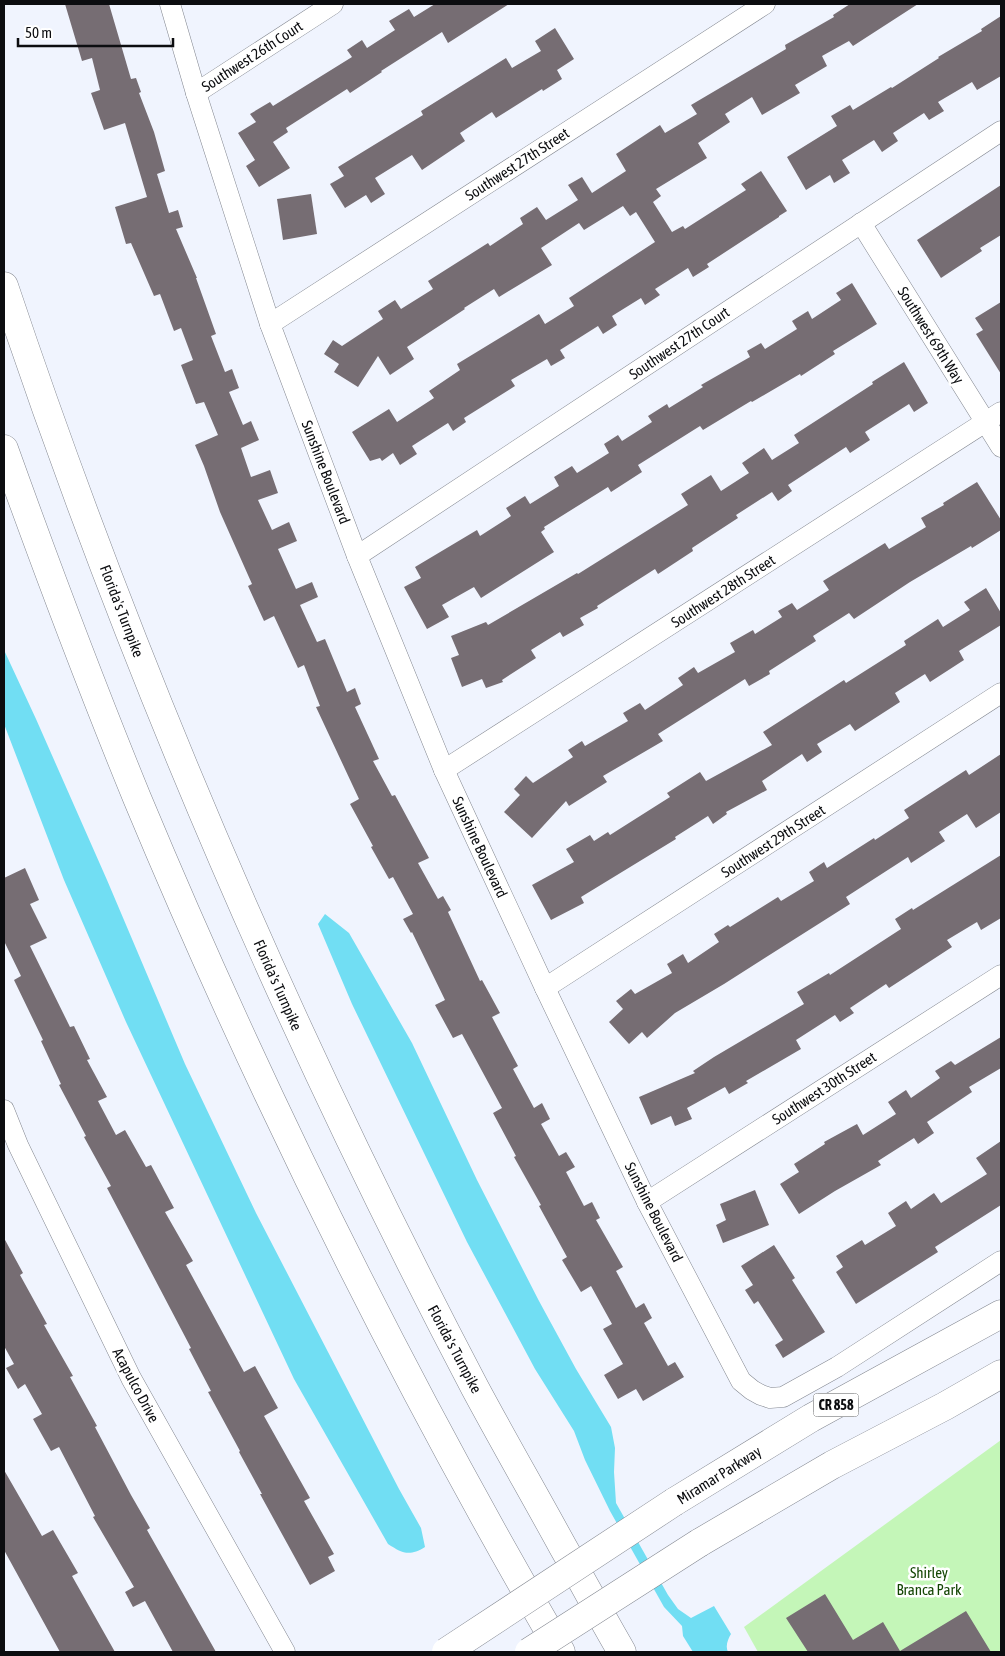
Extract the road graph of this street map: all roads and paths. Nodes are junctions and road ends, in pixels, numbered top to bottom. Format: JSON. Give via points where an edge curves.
{"nodes":[{"id":1,"x":170,"y":4,"type":"edge"},
{"id":2,"x":333,"y":4,"type":"edge"},
{"id":3,"x":765,"y":4,"type":"edge"},
{"id":4,"x":196,"y":93,"type":"junction"},
{"id":5,"x":1001,"y":131,"type":"edge"},
{"id":6,"x":861,"y":223,"type":"junction"},
{"id":7,"x":4,"y":286,"type":"edge"},
{"id":8,"x":270,"y":324,"type":"junction"},
{"id":9,"x":993,"y":417,"type":"edge"},
{"id":10,"x":1001,"y":447,"type":"edge"},
{"id":11,"x":4,"y":449,"type":"edge"},
{"id":12,"x":357,"y":556,"type":"junction"},
{"id":13,"x":1001,"y":693,"type":"edge"},
{"id":14,"x":444,"y":770,"type":"junction"},
{"id":15,"x":1001,"y":975,"type":"edge"},
{"id":16,"x":545,"y":988,"type":"junction"},
{"id":17,"x":4,"y":1110,"type":"edge"},
{"id":18,"x":647,"y":1202,"type":"junction"},
{"id":19,"x":1001,"y":1261,"type":"edge"},
{"id":20,"x":1001,"y":1314,"type":"edge"},
{"id":21,"x":1001,"y":1374,"type":"edge"},
{"id":22,"x":284,"y":1652,"type":"edge"},
{"id":23,"x":446,"y":1652,"type":"edge"},
{"id":24,"x":529,"y":1652,"type":"edge"},
{"id":25,"x":560,"y":1652,"type":"edge"},
{"id":26,"x":622,"y":1652,"type":"edge"}],
"edges":[{"from":1,"to":4,"type":"street","name":"Sunshine Boulevard"},
{"from":2,"to":4,"type":"street","name":"Southwest 26th Court"},
{"from":3,"to":8,"type":"street","name":"Southwest 27th Street"},
{"from":4,"to":8,"type":"street","name":"Sunshine Boulevard"},
{"from":5,"to":6,"type":"street","name":"Southwest 27th Court"},
{"from":6,"to":9,"type":"street","name":"Southwest 69th Way"},
{"from":6,"to":12,"type":"street","name":"Southwest 27th Court"},
{"from":7,"to":26,"type":"main road","name":"Florida's Turnpike","via":[[118,602],[274,977],[424,1289],[524,1478]]},
{"from":8,"to":12,"type":"street","name":"Sunshine Boulevard"},
{"from":9,"to":10,"type":"street","name":"Southwest 69th Way"},
{"from":9,"to":14,"type":"street","name":"Southwest 28th Street"},
{"from":11,"to":25,"type":"main road","via":[[138,798],[246,1046],[398,1356]]},
{"from":12,"to":14,"type":"street","name":"Sunshine Boulevard"},
{"from":13,"to":16,"type":"street","name":"Southwest 29th Street"},
{"from":14,"to":16,"type":"street","name":"Sunshine Boulevard"},
{"from":15,"to":18,"type":"street","name":"Southwest 30th Street"},
{"from":16,"to":18,"type":"street","name":"Sunshine Boulevard"},
{"from":17,"to":22,"type":"street","name":"Acapulco Drive","via":[[131,1378]]},
{"from":18,"to":19,"type":"street","name":"Sunshine Boulevard","via":[[738,1376],[752,1390],[770,1398],[783,1397],[837,1367]]},
{"from":20,"to":23,"type":"main road","name":"Miramar Parkway","number":"CR 858","bridge":true,"via":[[811,1418],[674,1502]]},
{"from":21,"to":24,"type":"main road","bridge":true,"via":[[832,1465],[699,1544]]}]}
